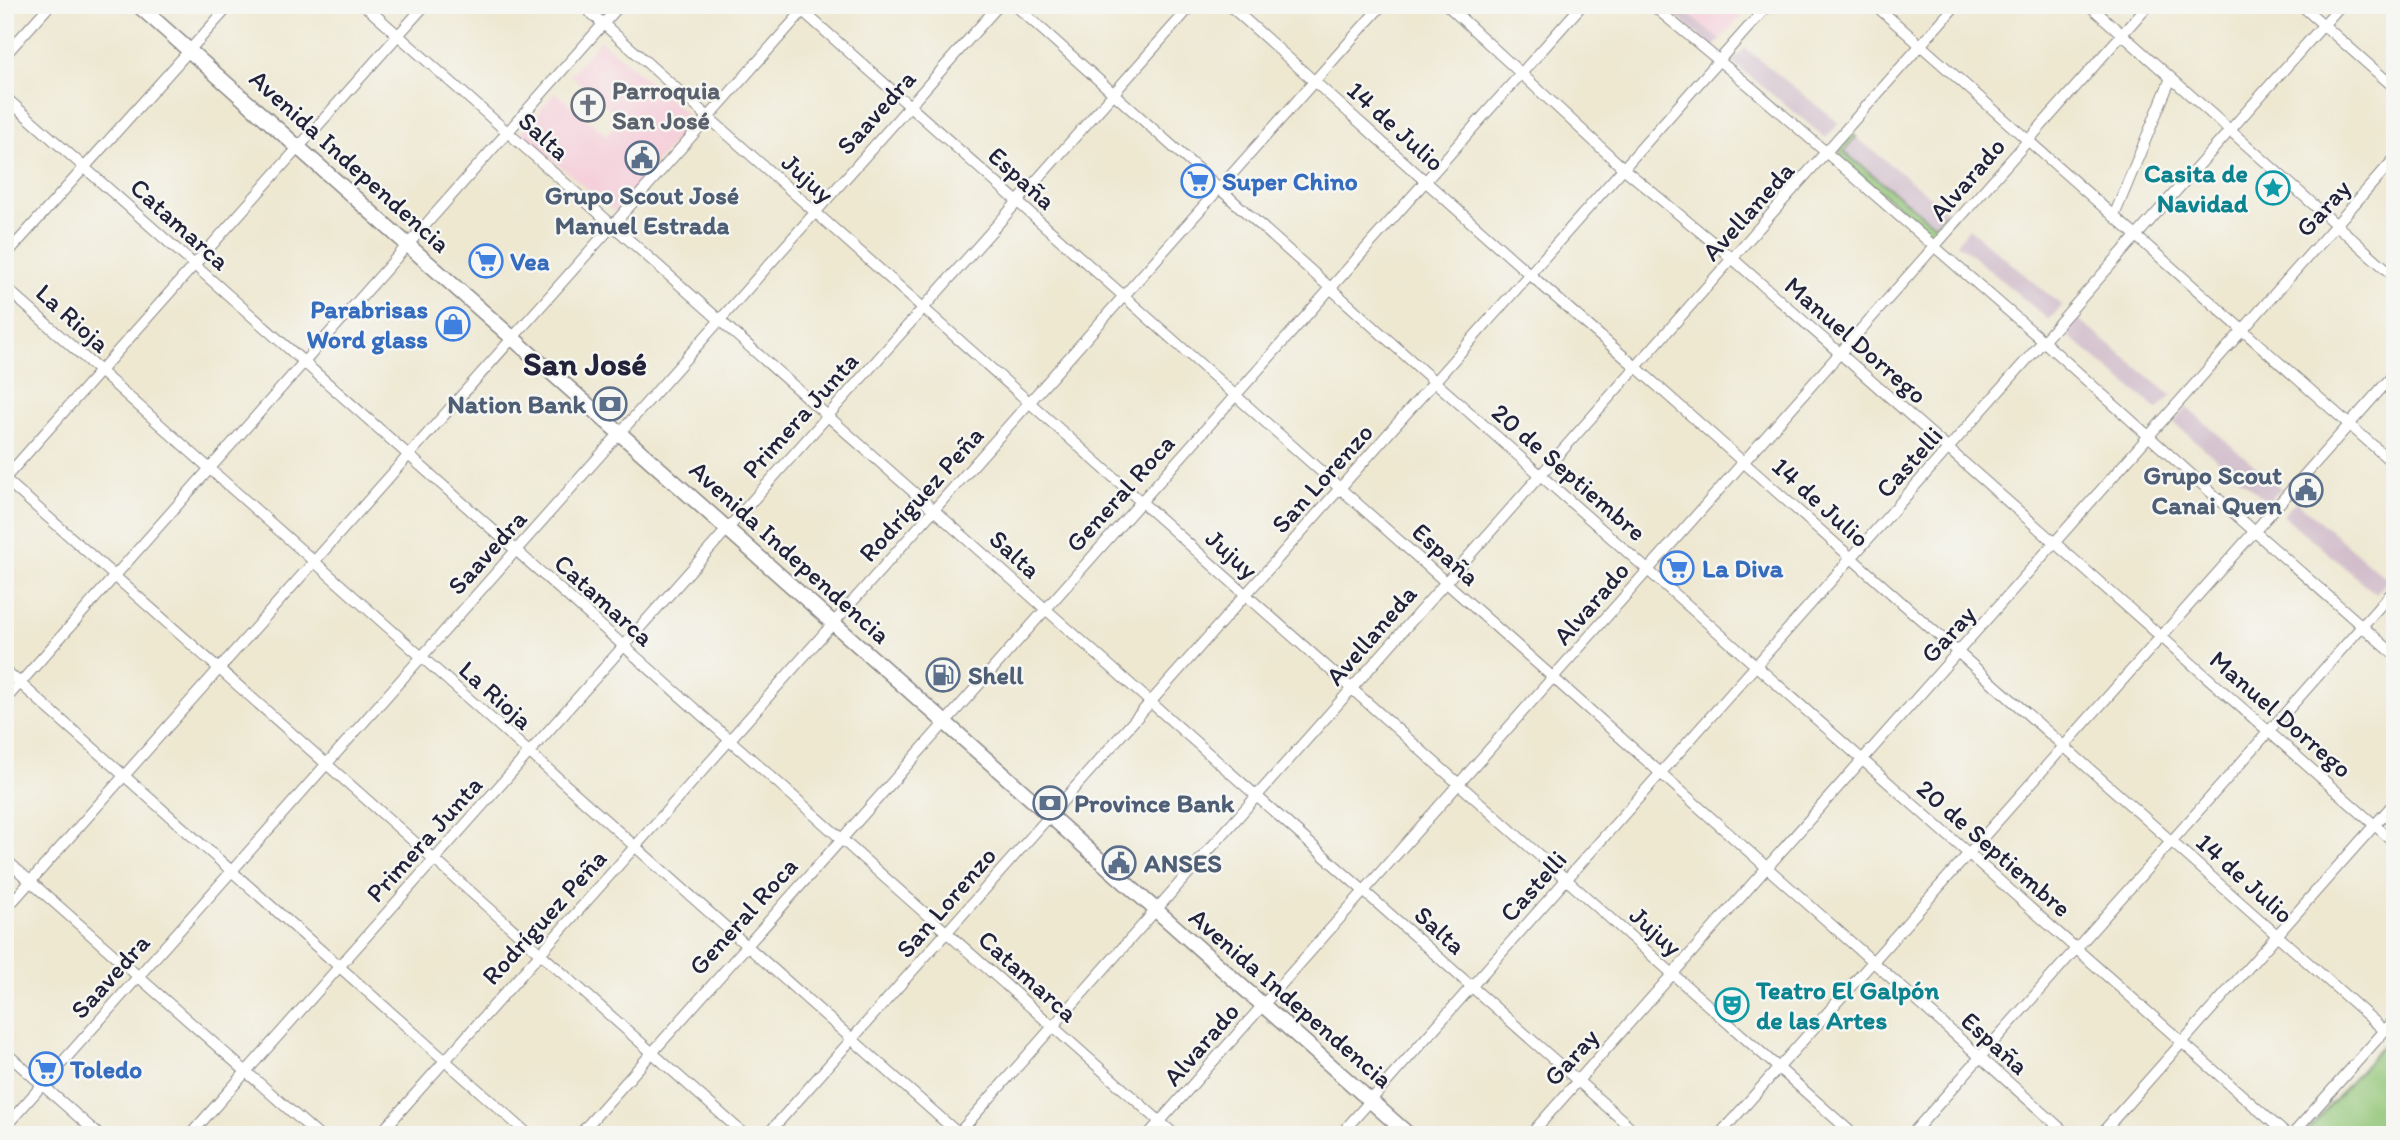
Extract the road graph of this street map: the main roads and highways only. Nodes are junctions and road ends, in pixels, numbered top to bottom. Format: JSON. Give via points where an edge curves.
{"nodes":[{"id":1,"x":138,"y":5,"type":"edge"},
{"id":2,"x":1409,"y":1135,"type":"edge"}],
"edges":[{"from":1,"to":2,"type":"main road","name":"Avenida Independencia"}]}
